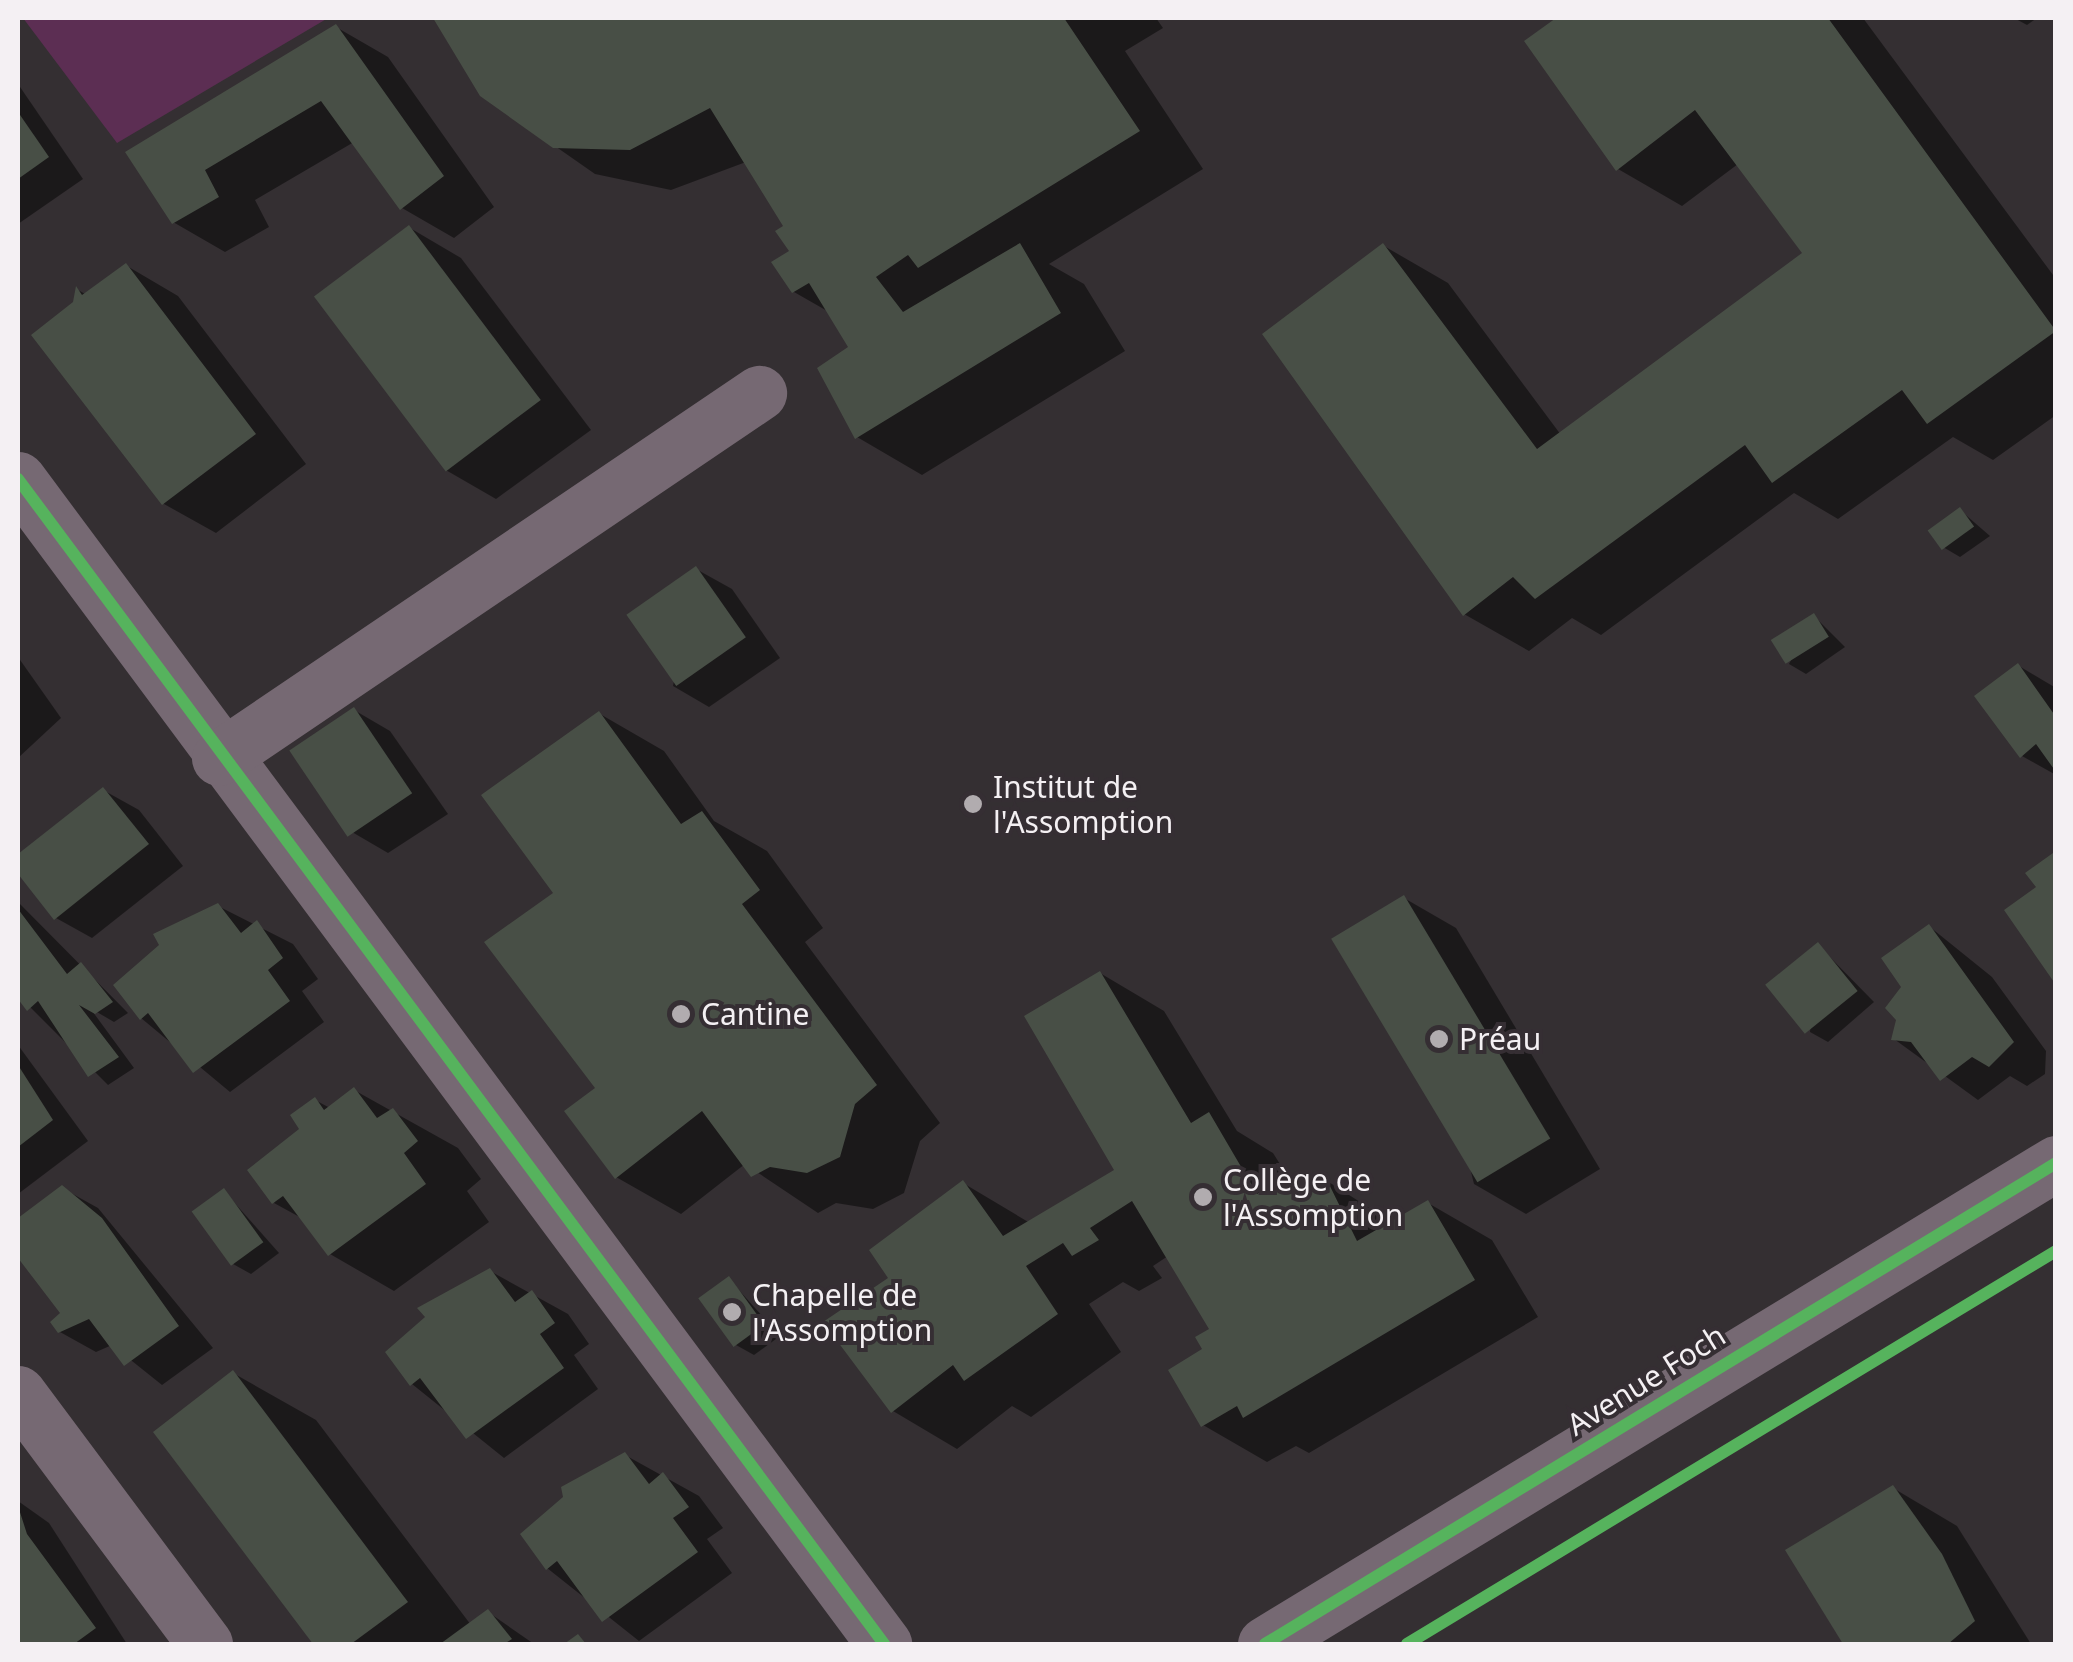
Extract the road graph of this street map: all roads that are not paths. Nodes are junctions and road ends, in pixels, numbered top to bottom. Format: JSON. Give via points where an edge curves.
{"nodes":[{"id":1,"x":758,"y":392,"type":"dead end"},
{"id":2,"x":18,"y":479,"type":"edge"},
{"id":3,"x":219,"y":758,"type":"junction"},
{"id":4,"x":2056,"y":1163,"type":"edge"},
{"id":5,"x":18,"y":1393,"type":"edge"},
{"id":6,"x":204,"y":1644,"type":"edge"},
{"id":7,"x":884,"y":1644,"type":"edge"},
{"id":8,"x":1266,"y":1644,"type":"edge"}],
"edges":[{"from":1,"to":3,"type":"street"},
{"from":2,"to":3,"type":"street"},
{"from":3,"to":7,"type":"street"},
{"from":4,"to":8,"type":"street","name":"Avenue Foch"},
{"from":5,"to":6,"type":"street"}]}
